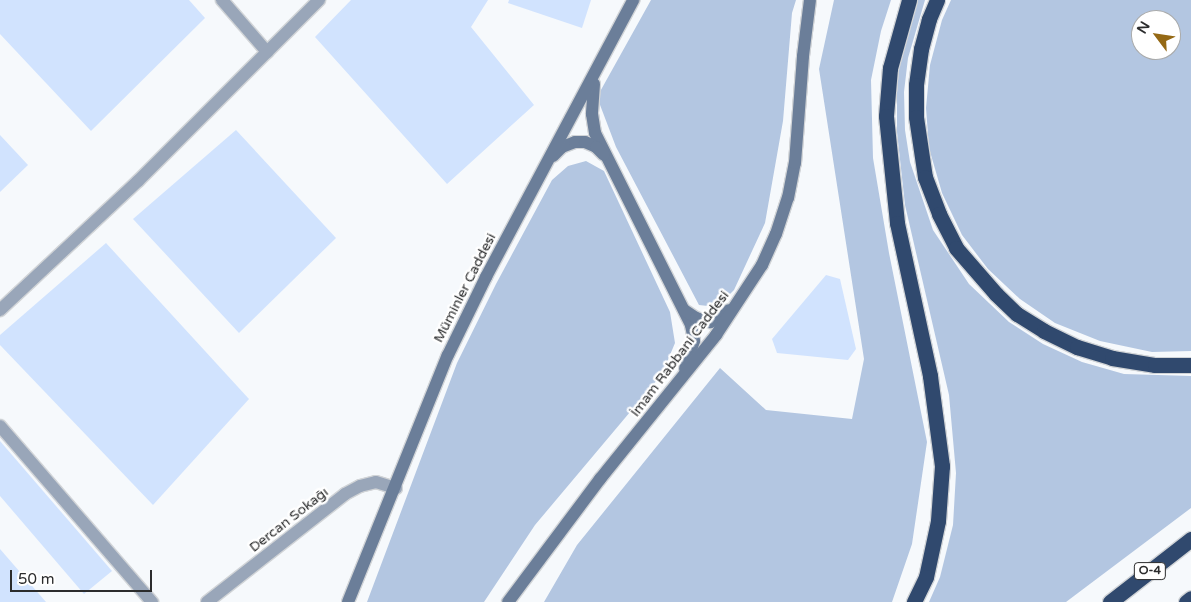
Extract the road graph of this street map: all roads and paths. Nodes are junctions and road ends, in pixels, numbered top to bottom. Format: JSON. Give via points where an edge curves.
{"nodes":[{"id":1,"x":222,"y":0,"type":"edge"},
{"id":2,"x":319,"y":0,"type":"edge"},
{"id":3,"x":633,"y":0,"type":"edge"},
{"id":4,"x":810,"y":0,"type":"edge"},
{"id":5,"x":909,"y":0,"type":"edge"},
{"id":6,"x":937,"y":0,"type":"edge"},
{"id":7,"x":267,"y":52,"type":"junction"},
{"id":8,"x":597,"y":72,"type":"junction"},
{"id":9,"x":604,"y":155,"type":"junction"},
{"id":10,"x":544,"y":166,"type":"junction"},
{"id":11,"x":743,"y":296,"type":"junction"},
{"id":12,"x":681,"y":308,"type":"junction"},
{"id":13,"x":0,"y":310,"type":"edge"},
{"id":14,"x":1191,"y":365,"type":"edge"},
{"id":15,"x":676,"y":387,"type":"junction"},
{"id":16,"x":0,"y":426,"type":"edge"},
{"id":17,"x":396,"y":488,"type":"junction"},
{"id":18,"x":1191,"y":539,"type":"edge"},
{"id":19,"x":353,"y":596,"type":"edge"},
{"id":20,"x":1191,"y":598,"type":"edge"},
{"id":21,"x":152,"y":602,"type":"edge"},
{"id":22,"x":207,"y":602,"type":"edge"},
{"id":23,"x":348,"y":602,"type":"edge"},
{"id":24,"x":508,"y":602,"type":"edge"},
{"id":25,"x":914,"y":602,"type":"edge"},
{"id":26,"x":1110,"y":602,"type":"edge"},
{"id":27,"x":1186,"y":602,"type":"edge"}],
"edges":[{"from":1,"to":7,"type":"street"},
{"from":2,"to":7,"type":"street"},
{"from":3,"to":8,"type":"main road","name":"Müminler Caddesi"},
{"from":4,"to":11,"type":"main road","name":"İmam Rabbani Caddesi","via":[[795,163],[788,198],[762,265]]},
{"from":5,"to":25,"type":"highway","via":[[890,68],[886,116],[897,223],[930,376],[942,466],[938,521],[926,577]]},
{"from":6,"to":14,"type":"highway","via":[[921,49],[916,118],[925,177],[938,214],[956,248],[996,294],[1017,314],[1044,332],[1112,358],[1155,365]]},
{"from":7,"to":13,"type":"street","via":[[138,181]]},
{"from":8,"to":9,"type":"main road","via":[[592,114]]},
{"from":8,"to":10,"type":"main road","name":"Müminler Caddesi"},
{"from":9,"to":10,"type":"main road","via":[[585,142],[575,142],[562,147]]},
{"from":9,"to":12,"type":"main road"},
{"from":10,"to":17,"type":"main road","name":"Müminler Caddesi","via":[[448,355]]},
{"from":11,"to":12,"type":"main road","via":[[723,317],[710,322]]},
{"from":11,"to":15,"type":"main road","name":"İmam Rabbani Caddesi"},
{"from":12,"to":15,"type":"main road","via":[[691,326],[694,341],[690,360]]},
{"from":15,"to":24,"type":"main road","name":"İmam Rabbani Caddesi","via":[[578,508]]},
{"from":16,"to":21,"type":"street"},
{"from":17,"to":19,"type":"main road","name":"Müminler Caddesi"},
{"from":17,"to":22,"type":"street","name":"Dercan Sokağı","via":[[376,482],[345,494]]},
{"from":18,"to":26,"type":"highway","number":"O-4"},
{"from":19,"to":23,"type":"main road","name":"Müminler Caddesi"},
{"from":20,"to":27,"type":"highway"}]}
